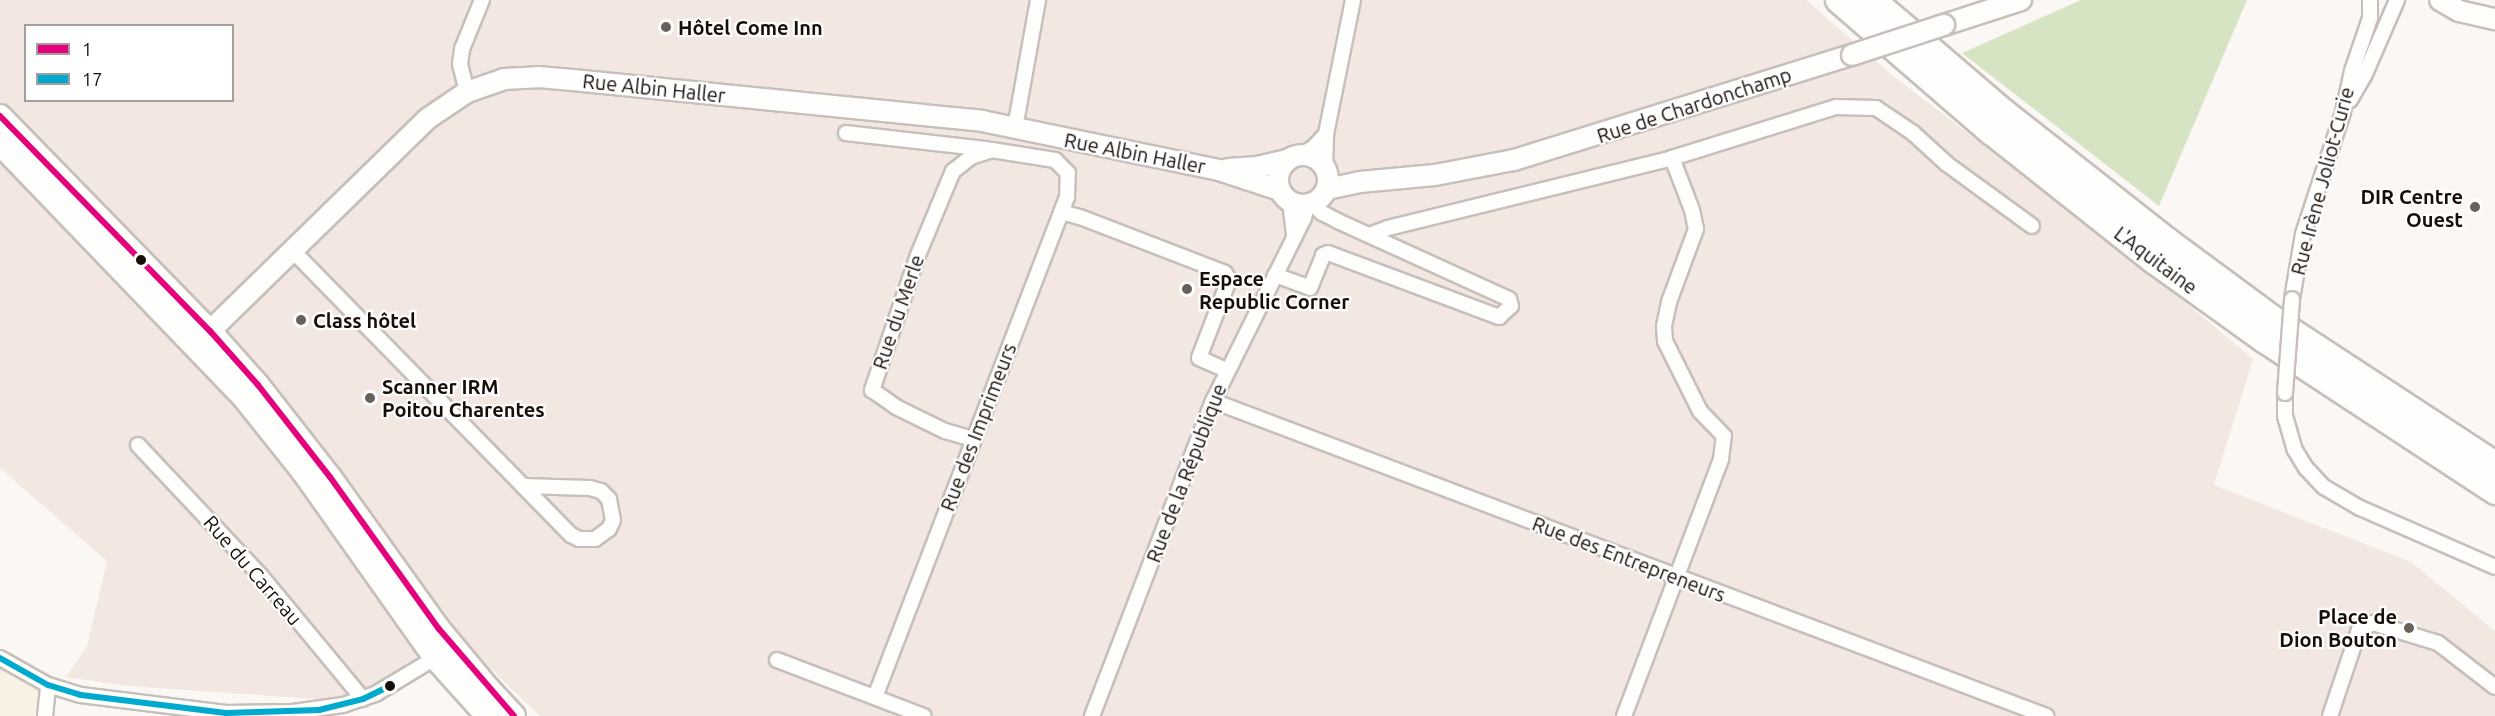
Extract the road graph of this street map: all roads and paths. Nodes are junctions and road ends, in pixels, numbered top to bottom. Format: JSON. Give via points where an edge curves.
{"nodes":[{"id":1,"x":482,"y":0,"type":"edge"},
{"id":2,"x":1038,"y":0,"type":"edge"},
{"id":3,"x":1353,"y":0,"type":"edge"},
{"id":4,"x":1839,"y":0,"type":"edge"},
{"id":5,"x":1872,"y":0,"type":"edge"},
{"id":6,"x":2021,"y":0,"type":"edge"},
{"id":7,"x":2370,"y":0,"type":"edge"},
{"id":8,"x":2397,"y":0,"type":"edge"},
{"id":9,"x":2440,"y":0,"type":"edge"},
{"id":10,"x":2460,"y":0,"type":"edge"},
{"id":11,"x":2488,"y":18,"type":"edge"},
{"id":12,"x":467,"y":92,"type":"junction"},
{"id":13,"x":2343,"y":112,"type":"junction"},
{"id":14,"x":0,"y":116,"type":"edge"},
{"id":15,"x":1015,"y":128,"type":"junction"},
{"id":16,"x":846,"y":134,"type":"dead end"},
{"id":17,"x":1326,"y":134,"type":"junction"},
{"id":18,"x":0,"y":144,"type":"edge"},
{"id":19,"x":992,"y":150,"type":"junction"},
{"id":20,"x":1294,"y":157,"type":"junction"},
{"id":21,"x":1672,"y":158,"type":"junction"},
{"id":22,"x":1220,"y":170,"type":"junction"},
{"id":23,"x":1314,"y":188,"type":"junction"},
{"id":24,"x":1060,"y":213,"type":"junction"},
{"id":25,"x":81,"y":226,"type":"junction"},
{"id":26,"x":2032,"y":226,"type":"dead end"},
{"id":27,"x":1369,"y":235,"type":"junction"},
{"id":28,"x":293,"y":251,"type":"junction"},
{"id":29,"x":1275,"y":275,"type":"junction"},
{"id":30,"x":210,"y":331,"type":"junction"},
{"id":31,"x":211,"y":361,"type":"junction"},
{"id":32,"x":1226,"y":370,"type":"junction"},
{"id":33,"x":1213,"y":401,"type":"junction"},
{"id":34,"x":973,"y":439,"type":"junction"},
{"id":35,"x":138,"y":445,"type":"dead end"},
{"id":36,"x":2495,"y":465,"type":"edge"},
{"id":37,"x":523,"y":486,"type":"junction"},
{"id":38,"x":2495,"y":491,"type":"edge"},
{"id":39,"x":2495,"y":567,"type":"edge"},
{"id":40,"x":1677,"y":577,"type":"junction"},
{"id":41,"x":439,"y":629,"type":"junction"},
{"id":42,"x":435,"y":657,"type":"junction"},
{"id":43,"x":0,"y":658,"type":"edge"},
{"id":44,"x":777,"y":660,"type":"dead end"},
{"id":45,"x":469,"y":666,"type":"junction"},
{"id":46,"x":48,"y":685,"type":"junction"},
{"id":47,"x":2495,"y":687,"type":"edge"},
{"id":48,"x":875,"y":698,"type":"junction"},
{"id":49,"x":363,"y":699,"type":"junction"},
{"id":50,"x":45,"y":716,"type":"edge"},
{"id":51,"x":487,"y":716,"type":"edge"},
{"id":52,"x":514,"y":716,"type":"edge"},
{"id":53,"x":924,"y":716,"type":"edge"},
{"id":54,"x":1092,"y":716,"type":"edge"},
{"id":55,"x":1624,"y":716,"type":"edge"},
{"id":56,"x":2046,"y":716,"type":"edge"},
{"id":57,"x":2330,"y":716,"type":"edge"}],
"edges":[{"from":1,"to":12,"type":"street","via":[[462,48],[460,64]]},
{"from":2,"to":15,"type":"street"},
{"from":3,"to":17,"type":"street"},
{"from":4,"to":38,"type":"highway","name":"L'Aquitaine","via":[[1991,131],[2154,260],[2264,339]]},
{"from":5,"to":36,"type":"highway","name":"L'Aquitaine","via":[[2004,113],[2168,242],[2275,321]]},
{"from":6,"to":23,"type":"main road","name":"Rue de Chardonchamp","bridge":true,"via":[[1514,160],[1435,175]]},
{"from":7,"to":13,"type":"street","name":"Rue Irène Joliot-Curie","via":[[2370,18]]},
{"from":8,"to":13,"type":"street","via":[[2365,74]]},
{"from":9,"to":11,"type":"main road","via":[[2459,11]]},
{"from":10,"to":11,"type":"main road"},
{"from":12,"to":15,"type":"main road","name":"Rue Albin Haller","via":[[504,79],[538,77],[948,117]]},
{"from":12,"to":28,"type":"main road","name":"Rue Albin Haller","via":[[428,119]]},
{"from":13,"to":39,"type":"street","name":"Rue Irène Joliot-Curie","bridge":true,"via":[[2303,234],[2292,299],[2285,416],[2295,450],[2324,487],[2360,508]]},
{"from":14,"to":30,"type":"main road"},
{"from":15,"to":22,"type":"main road","name":"Rue Albin Haller"},
{"from":16,"to":19,"type":"street"},
{"from":17,"to":20,"type":"street","via":[[1314,148]]},
{"from":17,"to":23,"type":"street"},
{"from":18,"to":25,"type":"main road"},
{"from":19,"to":24,"type":"street","name":"Rue des Imprimeurs","via":[[1055,160],[1066,170],[1067,197]]},
{"from":19,"to":34,"type":"street","name":"Rue du Merle","via":[[971,157],[953,171],[918,255],[872,390],[896,407],[945,431]]},
{"from":20,"to":22,"type":"main road","via":[[1257,167]]},
{"from":20,"to":23,"type":"main road","via":[[1316,157]]},
{"from":20,"to":23,"type":"main road","via":[[1280,169],[1278,179]]},
{"from":21,"to":26,"type":"street","via":[[1836,107],[1876,108]]},
{"from":21,"to":27,"type":"street"},
{"from":21,"to":40,"type":"street","via":[[1696,229],[1670,302],[1665,342],[1700,411],[1724,436],[1721,459]]},
{"from":22,"to":23,"type":"main road"},
{"from":23,"to":27,"type":"street","via":[[1331,218]]},
{"from":23,"to":29,"type":"street","name":"Rue de la République"},
{"from":24,"to":32,"type":"street","via":[[1080,217],[1225,273],[1227,285],[1199,358]]},
{"from":24,"to":34,"type":"street","name":"Rue des Imprimeurs"},
{"from":25,"to":30,"type":"main road","via":[[144,279],[190,326]]},
{"from":25,"to":31,"type":"main road"},
{"from":27,"to":29,"type":"street","via":[[1509,299],[1511,306],[1499,317],[1328,253],[1323,255],[1310,288]]},
{"from":28,"to":30,"type":"main road","name":"Rue Albin Haller"},
{"from":28,"to":37,"type":"street"},
{"from":29,"to":32,"type":"street","name":"Rue de la République"},
{"from":30,"to":31,"type":"main road"},
{"from":30,"to":41,"type":"main road","via":[[302,440]]},
{"from":31,"to":42,"type":"main road","via":[[304,473]]},
{"from":32,"to":33,"type":"street","name":"Rue de la République"},
{"from":33,"to":40,"type":"street","name":"Rue des Entrepreneurs"},
{"from":33,"to":54,"type":"street","name":"Rue de la République"},
{"from":34,"to":48,"type":"street","name":"Rue des Imprimeurs"},
{"from":35,"to":49,"type":"street","name":"Rue du Carreau","via":[[256,570]]},
{"from":37,"to":37,"type":"street","via":[[579,539],[602,536],[613,520],[609,499],[601,491]]},
{"from":40,"to":55,"type":"street"},
{"from":40,"to":56,"type":"street","name":"Rue des Entrepreneurs"},
{"from":41,"to":42,"type":"street"},
{"from":41,"to":45,"type":"main road"},
{"from":42,"to":45,"type":"street"},
{"from":42,"to":49,"type":"street"},
{"from":42,"to":51,"type":"main road"},
{"from":43,"to":46,"type":"street"},
{"from":44,"to":48,"type":"street"},
{"from":45,"to":52,"type":"main road"},
{"from":46,"to":49,"type":"street","via":[[81,695],[226,714],[319,710]]},
{"from":46,"to":50,"type":"street"},
{"from":47,"to":57,"type":"street","via":[[2438,643],[2373,623],[2360,630]]},
{"from":48,"to":53,"type":"street"}]}
